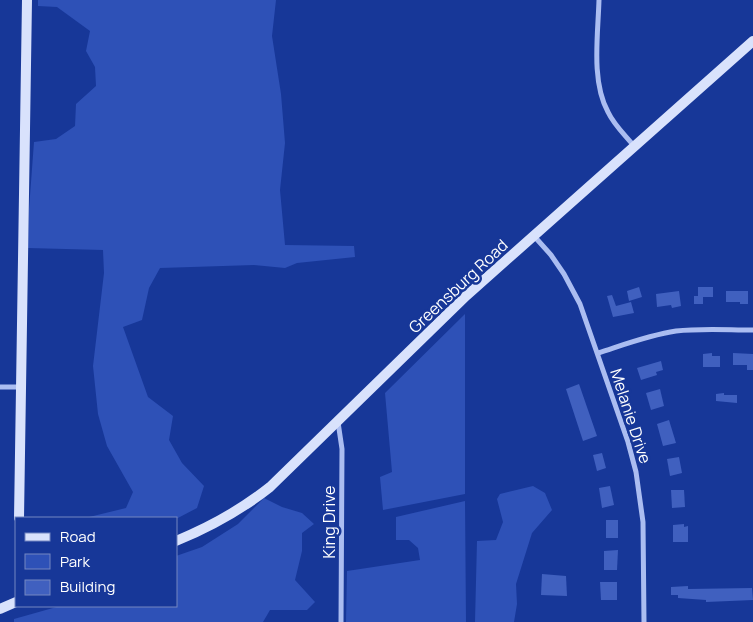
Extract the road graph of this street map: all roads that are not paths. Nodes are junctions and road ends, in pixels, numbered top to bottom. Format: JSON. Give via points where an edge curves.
{"nodes":[{"id":1,"x":27,"y":0,"type":"edge"},
{"id":2,"x":599,"y":0,"type":"edge"},
{"id":3,"x":753,"y":41,"type":"edge"},
{"id":4,"x":635,"y":147,"type":"junction"},
{"id":5,"x":534,"y":236,"type":"junction"},
{"id":6,"x":753,"y":330,"type":"edge"},
{"id":7,"x":598,"y":354,"type":"junction"},
{"id":8,"x":0,"y":387,"type":"edge"},
{"id":9,"x":20,"y":387,"type":"junction"},
{"id":10,"x":338,"y":422,"type":"junction"},
{"id":11,"x":18,"y":517,"type":"edge"},
{"id":12,"x":178,"y":541,"type":"edge"},
{"id":13,"x":15,"y":602,"type":"edge"},
{"id":14,"x":0,"y":609,"type":"edge"},
{"id":15,"x":341,"y":622,"type":"edge"},
{"id":16,"x":644,"y":622,"type":"edge"}],
"edges":[{"from":1,"to":9,"type":"main road"},
{"from":2,"to":4,"type":"street","via":[[601,94],[612,118]]},
{"from":3,"to":4,"type":"main road","name":"Greensburg Road"},
{"from":4,"to":5,"type":"main road","name":"Greensburg Road"},
{"from":5,"to":7,"type":"street","name":"Melanie Drive","via":[[573,289]]},
{"from":5,"to":10,"type":"main road","name":"Greensburg Road","via":[[466,296]]},
{"from":6,"to":7,"type":"street","via":[[676,331]]},
{"from":7,"to":16,"type":"street","name":"Melanie Drive","via":[[628,442],[639,487],[643,522]]},
{"from":8,"to":9,"type":"street"},
{"from":9,"to":11,"type":"main road"},
{"from":10,"to":12,"type":"main road","name":"Greensburg Road","via":[[256,498]]},
{"from":10,"to":15,"type":"street","name":"King Drive","via":[[342,449]]},
{"from":13,"to":14,"type":"main road"}]}
